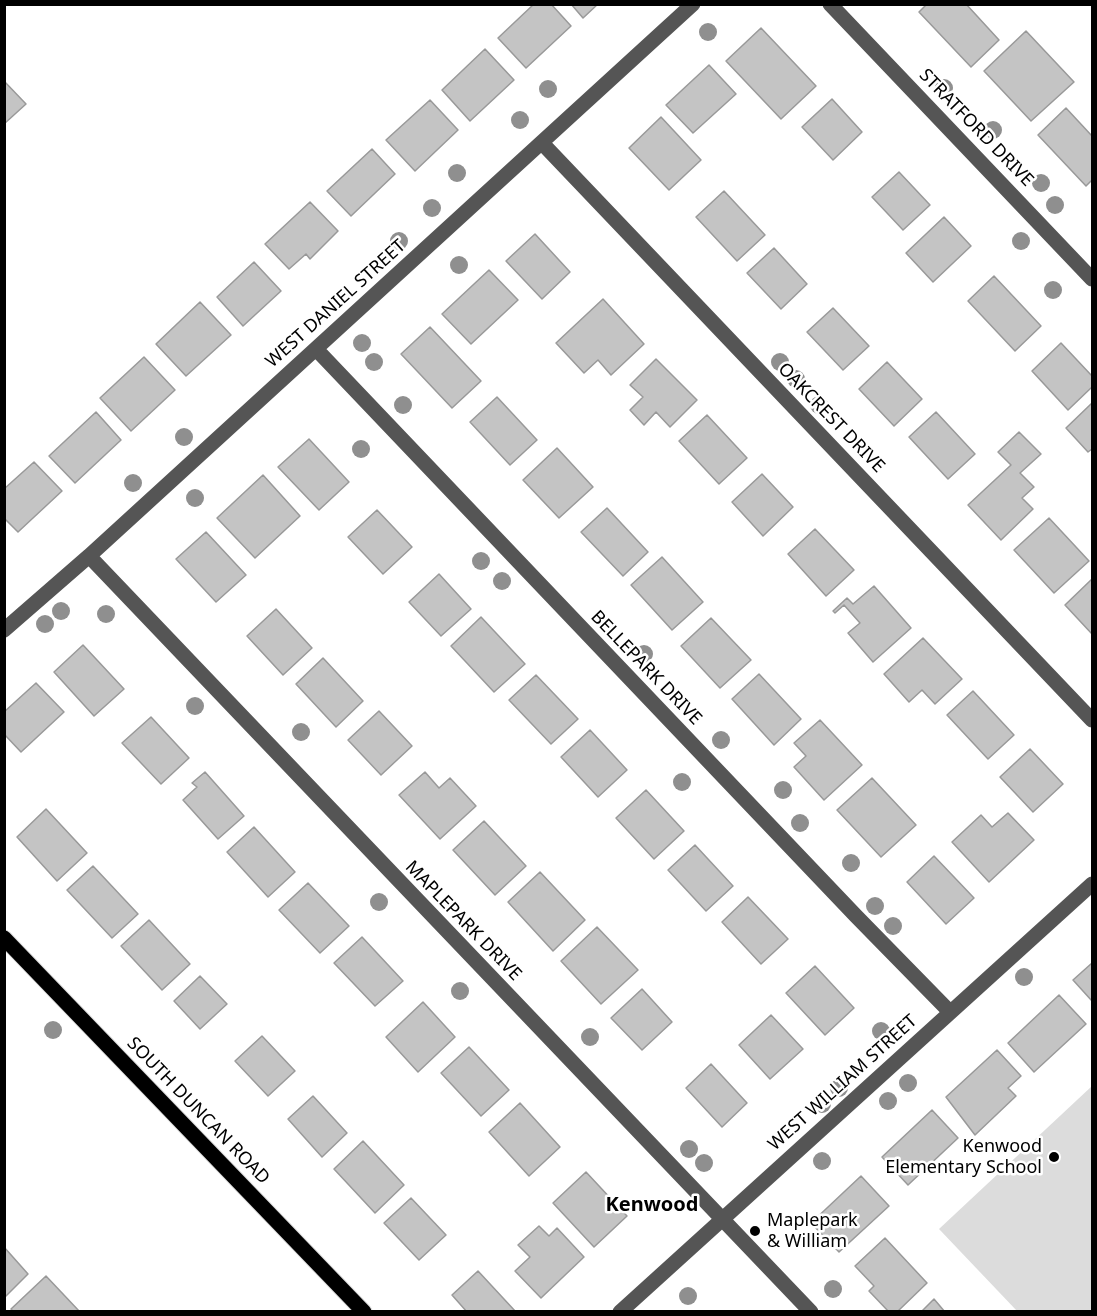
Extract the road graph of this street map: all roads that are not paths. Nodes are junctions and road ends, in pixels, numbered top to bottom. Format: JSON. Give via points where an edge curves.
{"nodes":[{"id":1,"x":693,"y":4,"type":"edge"},
{"id":2,"x":830,"y":4,"type":"edge"},
{"id":3,"x":542,"y":143,"type":"junction"},
{"id":4,"x":1092,"y":279,"type":"edge"},
{"id":5,"x":316,"y":349,"type":"junction"},
{"id":6,"x":89,"y":556,"type":"junction"},
{"id":7,"x":4,"y":630,"type":"edge"},
{"id":8,"x":1092,"y":720,"type":"edge"},
{"id":9,"x":1092,"y":884,"type":"edge"},
{"id":10,"x":4,"y":938,"type":"edge"},
{"id":11,"x":950,"y":1012,"type":"junction"},
{"id":12,"x":723,"y":1219,"type":"junction"},
{"id":13,"x":364,"y":1311,"type":"edge"},
{"id":14,"x":620,"y":1311,"type":"edge"},
{"id":15,"x":811,"y":1311,"type":"edge"}],
"edges":[{"from":1,"to":3,"type":"street","name":"WEST DANIEL STREET"},
{"from":2,"to":4,"type":"street","name":"STRATFORD DRIVE"},
{"from":3,"to":5,"type":"street","name":"WEST DANIEL STREET"},
{"from":3,"to":8,"type":"street","name":"OAKCREST DRIVE"},
{"from":5,"to":6,"type":"street","name":"WEST DANIEL STREET"},
{"from":5,"to":11,"type":"street","name":"BELLEPARK DRIVE"},
{"from":6,"to":7,"type":"street","name":"WEST DANIEL STREET"},
{"from":6,"to":12,"type":"street","name":"MAPLEPARK DRIVE"},
{"from":9,"to":11,"type":"street","name":"WEST WILLIAM STREET"},
{"from":10,"to":13,"type":"main road","name":"SOUTH DUNCAN ROAD"},
{"from":11,"to":12,"type":"street","name":"WEST WILLIAM STREET"},
{"from":12,"to":14,"type":"street","name":"WEST WILLIAM STREET"},
{"from":12,"to":15,"type":"street","name":"MAPLEPARK DRIVE"}]}
